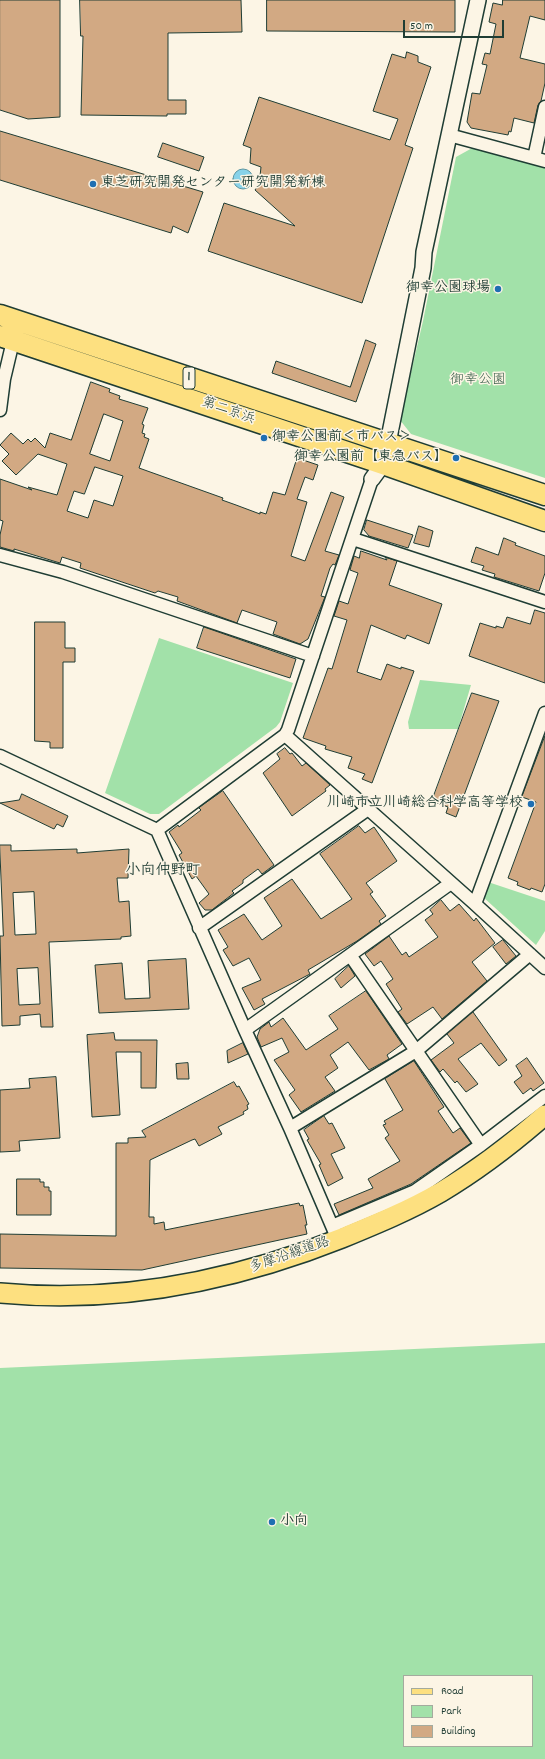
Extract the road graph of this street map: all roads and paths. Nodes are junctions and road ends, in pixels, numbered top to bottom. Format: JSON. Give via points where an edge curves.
{"nodes":[{"id":1,"x":478,"y":0,"type":"edge"},
{"id":2,"x":545,"y":107,"type":"edge"},
{"id":3,"x":449,"y":135,"type":"junction"},
{"id":4,"x":540,"y":159,"type":"edge"},
{"id":5,"x":0,"y":315,"type":"edge"},
{"id":6,"x":7,"y":338,"type":"edge"},
{"id":7,"x":0,"y":410,"type":"edge"},
{"id":8,"x":383,"y":441,"type":"junction"},
{"id":9,"x":376,"y":468,"type":"junction"},
{"id":10,"x":545,"y":495,"type":"edge"},
{"id":11,"x":545,"y":521,"type":"edge"},
{"id":12,"x":353,"y":539,"type":"junction"},
{"id":13,"x":0,"y":555,"type":"edge"},
{"id":14,"x":545,"y":602,"type":"edge"},
{"id":15,"x":313,"y":656,"type":"junction"},
{"id":16,"x":545,"y":713,"type":"edge"},
{"id":17,"x":285,"y":735,"type":"junction"},
{"id":18,"x":0,"y":756,"type":"edge"},
{"id":19,"x":368,"y":809,"type":"junction"},
{"id":20,"x":157,"y":830,"type":"junction"},
{"id":21,"x":451,"y":883,"type":"junction"},
{"id":22,"x":475,"y":904,"type":"junction"},
{"id":23,"x":199,"y":928,"type":"junction"},
{"id":24,"x":530,"y":954,"type":"junction"},
{"id":25,"x":350,"y":955,"type":"junction"},
{"id":26,"x":545,"y":968,"type":"edge"},
{"id":27,"x":244,"y":1030,"type":"junction"},
{"id":28,"x":416,"y":1051,"type":"junction"},
{"id":29,"x":545,"y":1096,"type":"edge"},
{"id":30,"x":545,"y":1114,"type":"edge"},
{"id":31,"x":290,"y":1128,"type":"junction"},
{"id":32,"x":481,"y":1145,"type":"junction"},
{"id":33,"x":335,"y":1233,"type":"junction"},
{"id":34,"x":0,"y":1293,"type":"edge"}],
"edges":[{"from":1,"to":3,"type":"street"},
{"from":2,"to":4,"type":"street"},
{"from":3,"to":4,"type":"street"},
{"from":3,"to":8,"type":"street","via":[[424,252],[423,268]]},
{"from":5,"to":8,"type":"highway","name":"第二京浜","number":"1"},
{"from":6,"to":7,"type":"street"},
{"from":6,"to":9,"type":"highway","name":"第二京浜","number":"1"},
{"from":8,"to":9,"type":"street"},
{"from":8,"to":10,"type":"highway","name":"第二京浜","number":"1"},
{"from":9,"to":11,"type":"highway","name":"第二京浜","number":"1"},
{"from":9,"to":12,"type":"street"},
{"from":12,"to":14,"type":"street"},
{"from":12,"to":15,"type":"street"},
{"from":13,"to":15,"type":"street","via":[[63,572]]},
{"from":15,"to":17,"type":"street"},
{"from":16,"to":22,"type":"street"},
{"from":17,"to":19,"type":"street"},
{"from":17,"to":20,"type":"street"},
{"from":18,"to":20,"type":"street"},
{"from":19,"to":21,"type":"street"},
{"from":19,"to":23,"type":"street"},
{"from":20,"to":23,"type":"street"},
{"from":21,"to":22,"type":"street"},
{"from":21,"to":25,"type":"street"},
{"from":22,"to":24,"type":"street"},
{"from":23,"to":27,"type":"street"},
{"from":24,"to":26,"type":"street"},
{"from":24,"to":28,"type":"street"},
{"from":25,"to":27,"type":"street"},
{"from":25,"to":28,"type":"street"},
{"from":27,"to":31,"type":"street"},
{"from":28,"to":31,"type":"street"},
{"from":28,"to":32,"type":"street"},
{"from":29,"to":32,"type":"street"},
{"from":30,"to":33,"type":"main road","name":"多摩沿線道路","via":[[490,1159],[442,1192],[406,1210]]},
{"from":31,"to":33,"type":"street"},
{"from":32,"to":33,"type":"street","via":[[415,1191]]},
{"from":33,"to":34,"type":"main road","name":"多摩沿線道路","via":[[260,1267],[178,1286],[94,1294]]}]}
